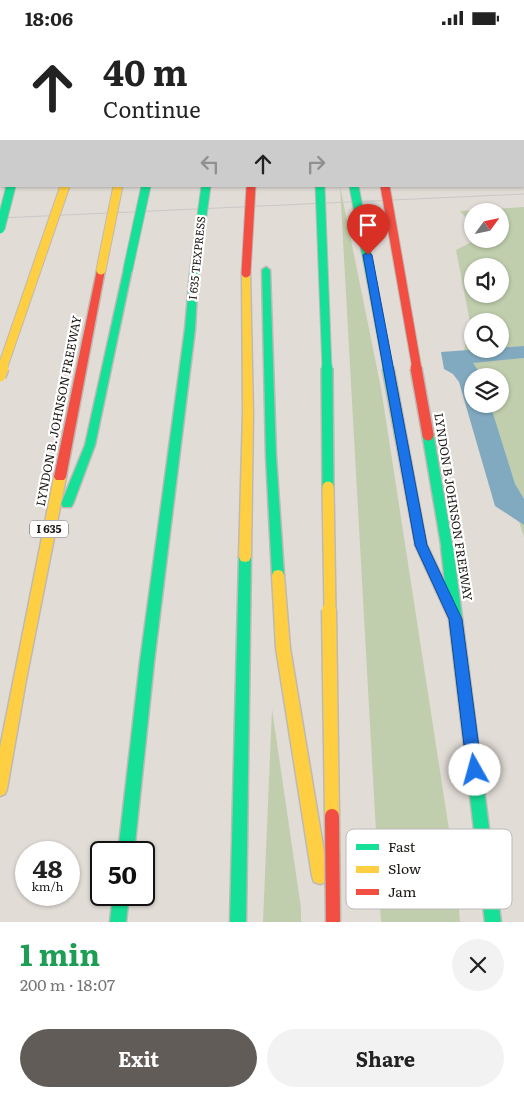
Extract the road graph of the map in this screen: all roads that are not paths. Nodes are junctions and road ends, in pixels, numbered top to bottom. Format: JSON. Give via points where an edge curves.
{"nodes":[{"id":1,"x":11,"y":187,"type":"edge"},
{"id":2,"x":65,"y":187,"type":"edge"},
{"id":3,"x":118,"y":187,"type":"edge"},
{"id":4,"x":146,"y":187,"type":"edge"},
{"id":5,"x":206,"y":187,"type":"edge"},
{"id":6,"x":251,"y":187,"type":"edge"},
{"id":7,"x":259,"y":187,"type":"edge"},
{"id":8,"x":320,"y":187,"type":"edge"},
{"id":9,"x":354,"y":187,"type":"edge"},
{"id":10,"x":385,"y":187,"type":"edge"},
{"id":11,"x":262,"y":214,"type":"dead end"},
{"id":12,"x":0,"y":229,"type":"edge"},
{"id":13,"x":266,"y":265,"type":"dead end"},
{"id":14,"x":0,"y":376,"type":"edge"},
{"id":15,"x":41,"y":569,"type":"junction"},
{"id":16,"x":456,"y":619,"type":"junction"},
{"id":17,"x":0,"y":789,"type":"edge"},
{"id":18,"x":482,"y":829,"type":"edge"},
{"id":19,"x":127,"y":841,"type":"edge"},
{"id":20,"x":120,"y":906,"type":"edge"},
{"id":21,"x":492,"y":909,"type":"edge"},
{"id":22,"x":118,"y":922,"type":"edge"},
{"id":23,"x":238,"y":922,"type":"edge"},
{"id":24,"x":328,"y":922,"type":"edge"},
{"id":25,"x":333,"y":922,"type":"edge"},
{"id":26,"x":494,"y":922,"type":"edge"}],
"edges":[{"from":1,"to":12,"type":"main road","bridge":true},
{"from":2,"to":14,"type":"main road","bridge":true},
{"from":3,"to":15,"type":"main road","name":"LYNDON B. JOHNSON FREEWAY","number":"I 635","bridge":true},
{"from":4,"to":15,"type":"main road","bridge":true,"via":[[90,445]]},
{"from":5,"to":19,"type":"main road","name":"I 635 TEXPRESS","bridge":true},
{"from":6,"to":23,"type":"main road","bridge":true,"via":[[246,273],[248,413]]},
{"from":7,"to":11,"type":"main road"},
{"from":8,"to":25,"type":"main road","bridge":true,"via":[[327,382]]},
{"from":9,"to":16,"type":"main road","bridge":true,"via":[[421,545]]},
{"from":10,"to":16,"type":"main road","name":"LYNDON B JOHNSON FREEWAY","bridge":true,"via":[[447,547]]},
{"from":13,"to":24,"type":"main road","via":[[271,456],[283,648]]},
{"from":15,"to":17,"type":"main road","name":"LYNDON B. JOHNSON FREEWAY","number":"I 635"},
{"from":16,"to":18,"type":"main road","name":"LYNDON B JOHNSON FREEWAY"},
{"from":20,"to":22,"type":"main road"},
{"from":21,"to":26,"type":"main road","name":"LYNDON B JOHNSON FREEWAY"}]}
